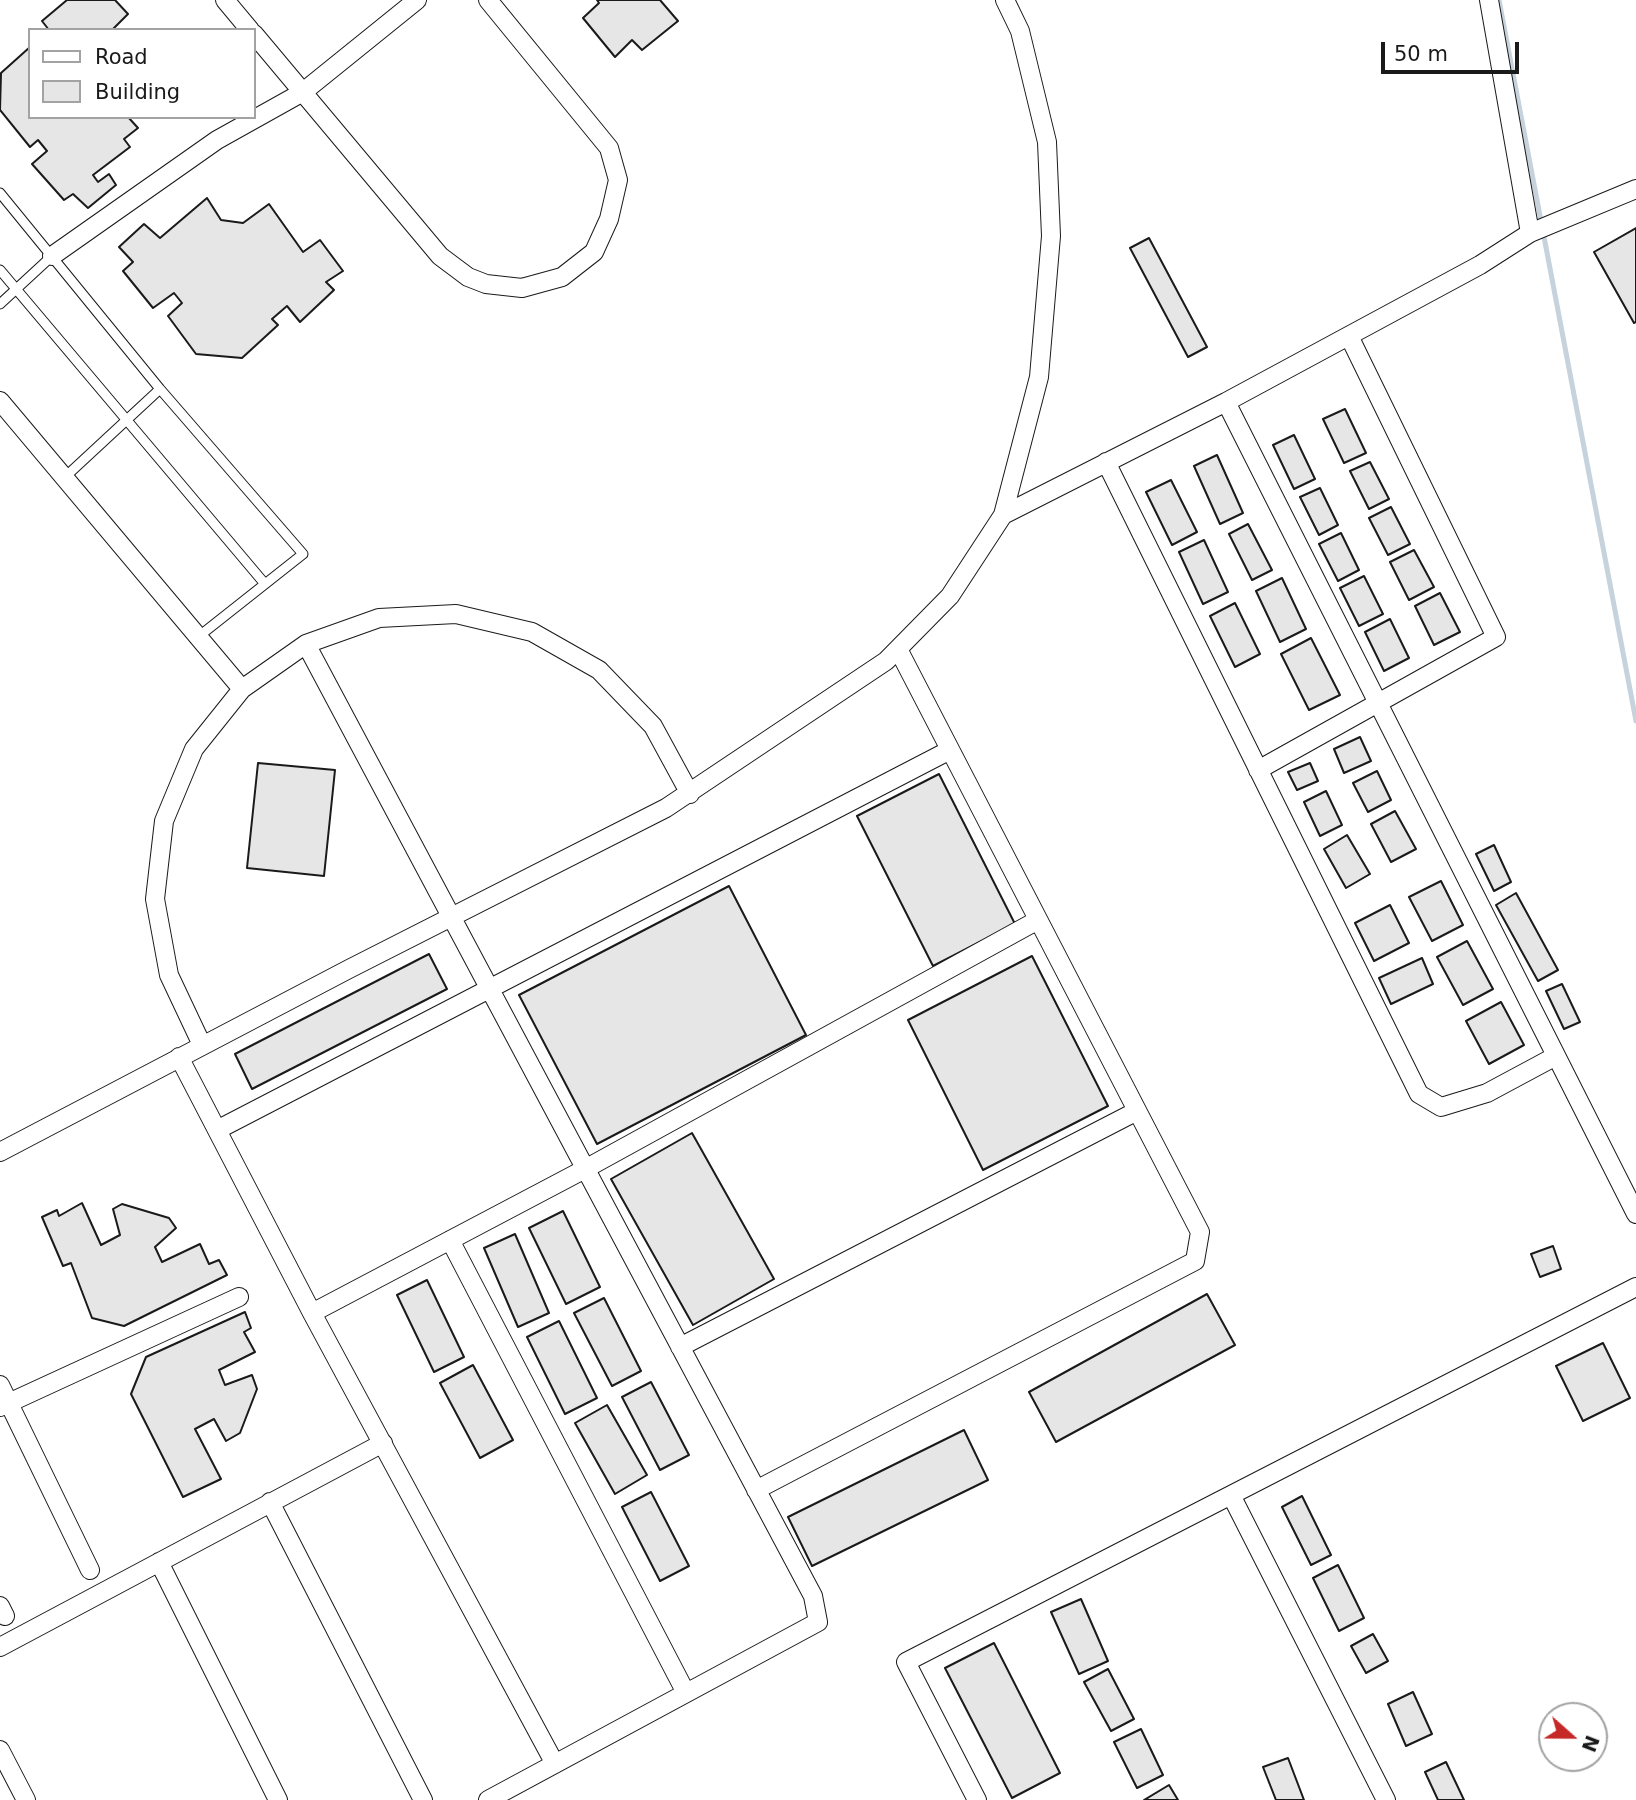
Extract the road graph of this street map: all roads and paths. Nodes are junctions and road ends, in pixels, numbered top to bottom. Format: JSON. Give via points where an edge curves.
{"nodes":[{"id":1,"x":225,"y":0,"type":"edge"},
{"id":2,"x":417,"y":0,"type":"edge"},
{"id":3,"x":488,"y":0,"type":"edge"},
{"id":4,"x":1004,"y":0,"type":"edge"},
{"id":5,"x":1489,"y":0,"type":"edge"},
{"id":6,"x":249,"y":28,"type":"edge"},
{"id":7,"x":256,"y":37,"type":"edge"},
{"id":8,"x":303,"y":92,"type":"junction"},
{"id":9,"x":256,"y":118,"type":"edge"},
{"id":10,"x":255,"y":119,"type":"edge"},
{"id":11,"x":1636,"y":189,"type":"edge"},
{"id":12,"x":0,"y":193,"type":"edge"},
{"id":13,"x":1544,"y":228,"type":"junction"},
{"id":14,"x":52,"y":256,"type":"junction"},
{"id":15,"x":0,"y":270,"type":"edge"},
{"id":16,"x":16,"y":289,"type":"junction"},
{"id":17,"x":0,"y":304,"type":"edge"},
{"id":18,"x":1349,"y":335,"type":"junction"},
{"id":19,"x":160,"y":389,"type":"junction"},
{"id":20,"x":0,"y":401,"type":"edge"},
{"id":21,"x":1226,"y":402,"type":"junction"},
{"id":22,"x":127,"y":420,"type":"junction"},
{"id":23,"x":1107,"y":462,"type":"junction"},
{"id":24,"x":64,"y":478,"type":"junction"},
{"id":25,"x":1003,"y":515,"type":"junction"},
{"id":26,"x":265,"y":584,"type":"junction"},
{"id":27,"x":198,"y":637,"type":"junction"},
{"id":28,"x":306,"y":644,"type":"junction"},
{"id":29,"x":898,"y":649,"type":"junction"},
{"id":30,"x":242,"y":689,"type":"junction"},
{"id":31,"x":1378,"y":702,"type":"junction"},
{"id":32,"x":950,"y":750,"type":"junction"},
{"id":33,"x":1258,"y":769,"type":"junction"},
{"id":34,"x":690,"y":794,"type":"junction"},
{"id":35,"x":450,"y":917,"type":"junction"},
{"id":36,"x":1038,"y":920,"type":"junction"},
{"id":37,"x":489,"y":989,"type":"junction"},
{"id":38,"x":202,"y":1045,"type":"junction"},
{"id":39,"x":1556,"y":1056,"type":"junction"},
{"id":40,"x":179,"y":1057,"type":"junction"},
{"id":41,"x":1137,"y":1111,"type":"junction"},
{"id":42,"x":217,"y":1130,"type":"junction"},
{"id":43,"x":0,"y":1152,"type":"edge"},
{"id":44,"x":585,"y":1169,"type":"junction"},
{"id":45,"x":1636,"y":1214,"type":"edge"},
{"id":46,"x":450,"y":1240,"type":"junction"},
{"id":47,"x":1636,"y":1287,"type":"edge"},
{"id":48,"x":239,"y":1297,"type":"dead end"},
{"id":49,"x":312,"y":1313,"type":"junction"},
{"id":50,"x":680,"y":1347,"type":"junction"},
{"id":51,"x":0,"y":1385,"type":"edge"},
{"id":52,"x":4,"y":1405,"type":"edge"},
{"id":53,"x":383,"y":1443,"type":"junction"},
{"id":54,"x":756,"y":1490,"type":"junction"},
{"id":55,"x":1231,"y":1495,"type":"junction"},
{"id":56,"x":270,"y":1502,"type":"junction"},
{"id":57,"x":159,"y":1562,"type":"junction"},
{"id":58,"x":90,"y":1570,"type":"dead end"},
{"id":59,"x":0,"y":1647,"type":"edge"},
{"id":60,"x":686,"y":1693,"type":"junction"},
{"id":61,"x":0,"y":1750,"type":"edge"},
{"id":62,"x":555,"y":1764,"type":"junction"},
{"id":63,"x":26,"y":1800,"type":"edge"},
{"id":64,"x":278,"y":1800,"type":"edge"},
{"id":65,"x":423,"y":1800,"type":"edge"},
{"id":66,"x":488,"y":1800,"type":"edge"},
{"id":67,"x":977,"y":1800,"type":"edge"},
{"id":68,"x":1386,"y":1800,"type":"edge"}],
"edges":[{"from":1,"to":6,"type":"street"},
{"from":2,"to":8,"type":"street"},
{"from":3,"to":8,"type":"street","via":[[609,148],[618,180],[609,219],[594,252],[562,276],[522,288],[468,277],[440,256]]},
{"from":4,"to":25,"type":"street","via":[[1020,31],[1047,142],[1051,236],[1039,377]]},
{"from":5,"to":13,"type":"street"},
{"from":7,"to":8,"type":"street"},
{"from":8,"to":9,"type":"street"},
{"from":10,"to":14,"type":"street","via":[[217,140]]},
{"from":11,"to":13,"type":"street"},
{"from":12,"to":14,"type":"lane"},
{"from":13,"to":18,"type":"street"},
{"from":14,"to":16,"type":"lane"},
{"from":14,"to":19,"type":"lane"},
{"from":15,"to":16,"type":"lane"},
{"from":16,"to":17,"type":"lane"},
{"from":16,"to":22,"type":"lane"},
{"from":18,"to":21,"type":"street"},
{"from":18,"to":31,"type":"street","via":[[1496,637]]},
{"from":19,"to":22,"type":"lane"},
{"from":19,"to":26,"type":"lane","via":[[303,554]]},
{"from":20,"to":24,"type":"street"},
{"from":21,"to":23,"type":"street"},
{"from":21,"to":31,"type":"street"},
{"from":22,"to":24,"type":"lane"},
{"from":22,"to":26,"type":"lane"},
{"from":23,"to":25,"type":"street"},
{"from":23,"to":33,"type":"street"},
{"from":24,"to":27,"type":"street"},
{"from":25,"to":29,"type":"street","via":[[950,596]]},
{"from":26,"to":27,"type":"lane"},
{"from":27,"to":30,"type":"street"},
{"from":28,"to":30,"type":"street"},
{"from":28,"to":34,"type":"street","via":[[379,618],[456,614],[532,632],[599,670],[644,716]]},
{"from":28,"to":35,"type":"street"},
{"from":29,"to":32,"type":"street"},
{"from":29,"to":34,"type":"street"},
{"from":30,"to":38,"type":"street","via":[[194,749],[164,821],[155,899],[169,975]]},
{"from":31,"to":33,"type":"street"},
{"from":31,"to":39,"type":"street"},
{"from":32,"to":36,"type":"street"},
{"from":32,"to":37,"type":"street"},
{"from":33,"to":39,"type":"street","via":[[1419,1094],[1441,1107],[1487,1093]]},
{"from":34,"to":35,"type":"street"},
{"from":35,"to":37,"type":"street"},
{"from":35,"to":38,"type":"street"},
{"from":36,"to":41,"type":"street"},
{"from":36,"to":44,"type":"street"},
{"from":37,"to":42,"type":"street"},
{"from":37,"to":44,"type":"street"},
{"from":38,"to":40,"type":"street"},
{"from":39,"to":45,"type":"street"},
{"from":40,"to":42,"type":"street"},
{"from":40,"to":43,"type":"street"},
{"from":41,"to":50,"type":"street"},
{"from":41,"to":54,"type":"street","via":[[1200,1232],[1195,1261]]},
{"from":42,"to":49,"type":"street"},
{"from":44,"to":46,"type":"street"},
{"from":44,"to":50,"type":"street"},
{"from":46,"to":49,"type":"street"},
{"from":46,"to":60,"type":"street"},
{"from":47,"to":55,"type":"street"},
{"from":48,"to":52,"type":"street"},
{"from":49,"to":53,"type":"street"},
{"from":50,"to":54,"type":"street"},
{"from":51,"to":52,"type":"street"},
{"from":52,"to":58,"type":"street"},
{"from":53,"to":56,"type":"street"},
{"from":53,"to":62,"type":"street"},
{"from":54,"to":60,"type":"street","via":[[813,1596],[818,1622]]},
{"from":55,"to":67,"type":"street","via":[[906,1662]]},
{"from":55,"to":68,"type":"street"},
{"from":56,"to":57,"type":"street"},
{"from":56,"to":65,"type":"street"},
{"from":57,"to":59,"type":"street"},
{"from":57,"to":64,"type":"street"},
{"from":60,"to":62,"type":"street"},
{"from":61,"to":63,"type":"street"},
{"from":62,"to":66,"type":"street"}]}
